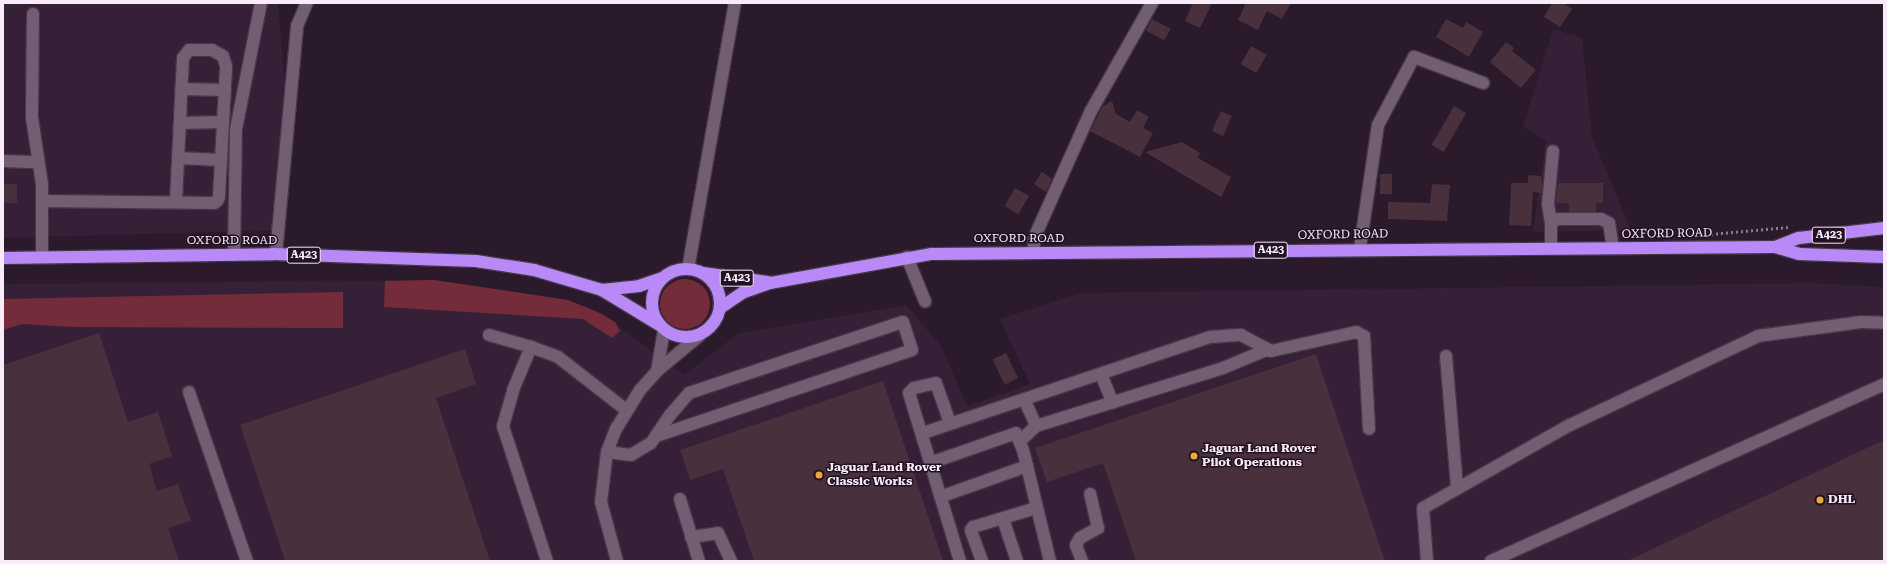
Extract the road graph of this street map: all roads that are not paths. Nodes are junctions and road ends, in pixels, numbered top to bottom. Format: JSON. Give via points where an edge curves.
{"nodes":[{"id":1,"x":261,"y":3,"type":"edge"},
{"id":2,"x":307,"y":3,"type":"edge"},
{"id":3,"x":735,"y":3,"type":"edge"},
{"id":4,"x":1152,"y":3,"type":"edge"},
{"id":5,"x":33,"y":14,"type":"dead end"},
{"id":6,"x":1483,"y":83,"type":"dead end"},
{"id":7,"x":181,"y":89,"type":"junction"},
{"id":8,"x":225,"y":90,"type":"junction"},
{"id":9,"x":223,"y":122,"type":"junction"},
{"id":10,"x":180,"y":123,"type":"junction"},
{"id":11,"x":1553,"y":151,"type":"dead end"},
{"id":12,"x":178,"y":158,"type":"junction"},
{"id":13,"x":221,"y":160,"type":"junction"},
{"id":14,"x":3,"y":162,"type":"edge"},
{"id":15,"x":37,"y":162,"type":"junction"},
{"id":16,"x":236,"y":162,"type":"junction"},
{"id":17,"x":42,"y":201,"type":"junction"},
{"id":18,"x":176,"y":202,"type":"junction"},
{"id":19,"x":1551,"y":223,"type":"junction"},
{"id":20,"x":1884,"y":228,"type":"edge"},
{"id":21,"x":1775,"y":247,"type":"junction"},
{"id":22,"x":1360,"y":248,"type":"junction"},
{"id":23,"x":1551,"y":248,"type":"junction"},
{"id":24,"x":1613,"y":248,"type":"junction"},
{"id":25,"x":1033,"y":253,"type":"junction"},
{"id":26,"x":276,"y":254,"type":"junction"},
{"id":27,"x":234,"y":255,"type":"junction"},
{"id":28,"x":1884,"y":256,"type":"edge"},
{"id":29,"x":42,"y":257,"type":"junction"},
{"id":30,"x":907,"y":257,"type":"junction"},
{"id":31,"x":3,"y":258,"type":"edge"},
{"id":32,"x":688,"y":269,"type":"junction"},
{"id":33,"x":703,"y":273,"type":"junction"},
{"id":34,"x":662,"y":278,"type":"junction"},
{"id":35,"x":770,"y":282,"type":"junction"},
{"id":36,"x":602,"y":290,"type":"junction"},
{"id":37,"x":925,"y":301,"type":"dead end"},
{"id":38,"x":720,"y":308,"type":"junction"},
{"id":39,"x":1884,"y":323,"type":"edge"},
{"id":40,"x":661,"y":327,"type":"junction"},
{"id":41,"x":489,"y":335,"type":"dead end"},
{"id":42,"x":700,"y":335,"type":"junction"},
{"id":43,"x":532,"y":347,"type":"junction"},
{"id":44,"x":1271,"y":351,"type":"junction"},
{"id":45,"x":1446,"y":356,"type":"dead end"},
{"id":46,"x":657,"y":371,"type":"junction"},
{"id":47,"x":1101,"y":374,"type":"junction"},
{"id":48,"x":1884,"y":384,"type":"edge"},
{"id":49,"x":189,"y":392,"type":"dead end"},
{"id":50,"x":1025,"y":401,"type":"junction"},
{"id":51,"x":1113,"y":403,"type":"junction"},
{"id":52,"x":626,"y":410,"type":"junction"},
{"id":53,"x":950,"y":424,"type":"junction"},
{"id":54,"x":1036,"y":426,"type":"junction"},
{"id":55,"x":1369,"y":429,"type":"dead end"},
{"id":56,"x":923,"y":433,"type":"junction"},
{"id":57,"x":656,"y":436,"type":"junction"},
{"id":58,"x":1020,"y":441,"type":"junction"},
{"id":59,"x":608,"y":452,"type":"junction"},
{"id":60,"x":930,"y":463,"type":"junction"},
{"id":61,"x":1027,"y":466,"type":"junction"},
{"id":62,"x":1458,"y":488,"type":"junction"},
{"id":63,"x":1090,"y":494,"type":"dead end"},
{"id":64,"x":940,"y":497,"type":"junction"},
{"id":65,"x":680,"y":499,"type":"dead end"},
{"id":66,"x":1036,"y":508,"type":"junction"},
{"id":67,"x":1003,"y":519,"type":"junction"},
{"id":68,"x":692,"y":537,"type":"junction"},
{"id":69,"x":247,"y":561,"type":"edge"},
{"id":70,"x":547,"y":561,"type":"edge"},
{"id":71,"x":617,"y":561,"type":"edge"},
{"id":72,"x":699,"y":561,"type":"edge"},
{"id":73,"x":731,"y":561,"type":"edge"},
{"id":74,"x":960,"y":561,"type":"edge"},
{"id":75,"x":982,"y":561,"type":"edge"},
{"id":76,"x":1017,"y":561,"type":"edge"},
{"id":77,"x":1050,"y":561,"type":"edge"},
{"id":78,"x":1082,"y":561,"type":"edge"},
{"id":79,"x":1426,"y":561,"type":"edge"},
{"id":80,"x":1491,"y":561,"type":"edge"}],
"edges":[{"from":1,"to":16,"type":"street","via":[[236,129]]},
{"from":2,"to":26,"type":"street","via":[[297,26]]},
{"from":3,"to":32,"type":"street"},
{"from":4,"to":25,"type":"street","via":[[1091,111],[1035,236]]},
{"from":5,"to":15,"type":"street","via":[[32,118]]},
{"from":6,"to":22,"type":"street","via":[[1414,57],[1378,125]]},
{"from":7,"to":8,"type":"street"},
{"from":7,"to":8,"type":"street","via":[[186,53],[189,50],[212,50],[223,56]]},
{"from":7,"to":10,"type":"street"},
{"from":8,"to":9,"type":"street"},
{"from":9,"to":10,"type":"street"},
{"from":9,"to":13,"type":"street"},
{"from":10,"to":12,"type":"street"},
{"from":11,"to":19,"type":"street","via":[[1548,204]]},
{"from":12,"to":13,"type":"street"},
{"from":12,"to":18,"type":"street"},
{"from":13,"to":16,"type":"street"},
{"from":13,"to":18,"type":"street","via":[[217,201]]},
{"from":14,"to":15,"type":"street"},
{"from":15,"to":17,"type":"street"},
{"from":16,"to":27,"type":"street"},
{"from":17,"to":18,"type":"street"},
{"from":17,"to":29,"type":"street"},
{"from":19,"to":23,"type":"street"},
{"from":19,"to":24,"type":"street","via":[[1557,219],[1601,219],[1609,223]]},
{"from":20,"to":21,"type":"highway","name":"OXFORD ROAD","number":"A423","via":[[1799,238]]},
{"from":21,"to":24,"type":"highway","name":"OXFORD ROAD","number":"A423"},
{"from":21,"to":28,"type":"highway","name":"OXFORD ROAD","number":"A423","via":[[1799,254]]},
{"from":22,"to":23,"type":"highway","name":"OXFORD ROAD","number":"A423"},
{"from":22,"to":25,"type":"highway","name":"OXFORD ROAD","number":"A423"},
{"from":23,"to":24,"type":"highway","name":"OXFORD ROAD","number":"A423"},
{"from":25,"to":30,"type":"highway","name":"OXFORD ROAD","number":"A423"},
{"from":26,"to":27,"type":"highway","name":"OXFORD ROAD","number":"A423"},
{"from":26,"to":36,"type":"highway","name":"OXFORD ROAD","number":"A423","via":[[476,261],[534,270]]},
{"from":27,"to":29,"type":"highway","name":"OXFORD ROAD","number":"A423"},
{"from":29,"to":31,"type":"highway","name":"OXFORD ROAD","number":"A423"},
{"from":30,"to":35,"type":"highway","name":"OXFORD ROAD","number":"A423"},
{"from":30,"to":37,"type":"street"},
{"from":32,"to":33,"type":"highway"},
{"from":32,"to":34,"type":"highway","via":[[674,271]]},
{"from":33,"to":35,"type":"highway","name":"OXFORD ROAD","number":"A423"},
{"from":33,"to":38,"type":"highway","via":[[717,288]]},
{"from":34,"to":36,"type":"highway","name":"OXFORD ROAD","number":"A423","via":[[639,286]]},
{"from":34,"to":40,"type":"highway","via":[[654,290],[651,304]]},
{"from":35,"to":38,"type":"highway","name":"OXFORD ROAD","number":"A423","via":[[744,292]]},
{"from":36,"to":40,"type":"highway","name":"OXFORD ROAD","number":"A423"},
{"from":38,"to":42,"type":"highway","via":[[715,321]]},
{"from":39,"to":62,"type":"street","via":[[1861,322],[1758,336],[1570,425]]},
{"from":40,"to":42,"type":"highway","via":[[685,338]]},
{"from":40,"to":46,"type":"street"},
{"from":41,"to":43,"type":"street"},
{"from":42,"to":46,"type":"street"},
{"from":43,"to":52,"type":"street","via":[[558,357]]},
{"from":43,"to":70,"type":"street","via":[[513,390],[503,426]]},
{"from":44,"to":47,"type":"street","via":[[1241,335],[1210,337]]},
{"from":44,"to":51,"type":"street","via":[[1266,350],[1223,368]]},
{"from":44,"to":55,"type":"street","via":[[1356,332],[1364,336]]},
{"from":45,"to":62,"type":"street"},
{"from":46,"to":52,"type":"street"},
{"from":47,"to":50,"type":"street"},
{"from":47,"to":51,"type":"street"},
{"from":48,"to":80,"type":"street"},
{"from":49,"to":69,"type":"street"},
{"from":50,"to":53,"type":"street"},
{"from":50,"to":54,"type":"street"},
{"from":51,"to":54,"type":"street"},
{"from":52,"to":59,"type":"street"},
{"from":53,"to":56,"type":"street"},
{"from":53,"to":56,"type":"street","via":[[936,383],[914,388],[909,393]]},
{"from":54,"to":58,"type":"street"},
{"from":56,"to":60,"type":"street"},
{"from":57,"to":57,"type":"street","via":[[689,393],[903,322],[912,350]]},
{"from":57,"to":59,"type":"street","via":[[651,443],[632,455]]},
{"from":58,"to":60,"type":"street","via":[[1016,433]]},
{"from":58,"to":61,"type":"street"},
{"from":59,"to":71,"type":"street","via":[[601,502]]},
{"from":60,"to":64,"type":"street"},
{"from":61,"to":64,"type":"street"},
{"from":61,"to":66,"type":"street"},
{"from":62,"to":79,"type":"street","via":[[1422,508]]},
{"from":63,"to":78,"type":"street","via":[[1098,528],[1080,538],[1076,545]]},
{"from":64,"to":74,"type":"street"},
{"from":65,"to":68,"type":"street"},
{"from":66,"to":67,"type":"street"},
{"from":66,"to":77,"type":"street"},
{"from":67,"to":75,"type":"street","via":[[971,530]]},
{"from":67,"to":76,"type":"street"},
{"from":68,"to":72,"type":"street"},
{"from":68,"to":73,"type":"street","via":[[718,533]]}]}
